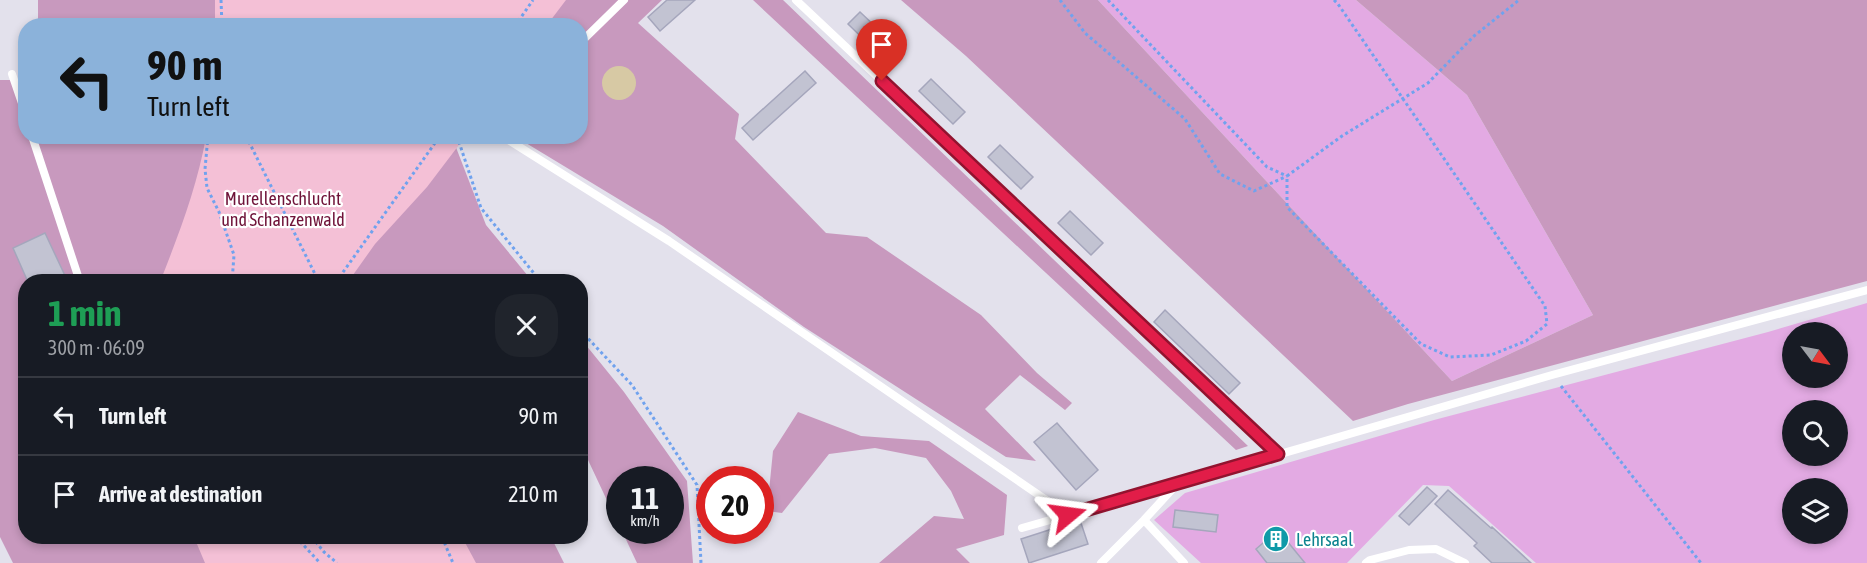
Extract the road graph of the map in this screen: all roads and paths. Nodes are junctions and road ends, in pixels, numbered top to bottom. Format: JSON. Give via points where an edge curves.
{"nodes":[{"id":1,"x":221,"y":0,"type":"edge"},
{"id":2,"x":532,"y":0,"type":"edge"},
{"id":3,"x":624,"y":0,"type":"edge"},
{"id":4,"x":795,"y":0,"type":"edge"},
{"id":5,"x":1060,"y":0,"type":"edge"},
{"id":6,"x":1108,"y":0,"type":"edge"},
{"id":7,"x":1334,"y":0,"type":"edge"},
{"id":8,"x":1519,"y":0,"type":"edge"},
{"id":9,"x":222,"y":18,"type":"edge"},
{"id":10,"x":520,"y":18,"type":"edge"},
{"id":11,"x":588,"y":35,"type":"edge"},
{"id":12,"x":12,"y":74,"type":"dead end"},
{"id":13,"x":18,"y":92,"type":"edge"},
{"id":14,"x":1403,"y":99,"type":"junction"},
{"id":15,"x":35,"y":144,"type":"edge"},
{"id":16,"x":207,"y":144,"type":"edge"},
{"id":17,"x":250,"y":144,"type":"edge"},
{"id":18,"x":434,"y":144,"type":"edge"},
{"id":19,"x":460,"y":144,"type":"edge"},
{"id":20,"x":515,"y":144,"type":"edge"},
{"id":21,"x":1287,"y":176,"type":"junction"},
{"id":22,"x":77,"y":274,"type":"edge"},
{"id":23,"x":233,"y":274,"type":"edge"},
{"id":24,"x":316,"y":274,"type":"edge"},
{"id":25,"x":342,"y":274,"type":"edge"},
{"id":26,"x":535,"y":274,"type":"edge"},
{"id":27,"x":1867,"y":290,"type":"edge"},
{"id":28,"x":588,"y":338,"type":"edge"},
{"id":29,"x":1552,"y":375,"type":"junction"},
{"id":30,"x":1278,"y":454,"type":"junction"},
{"id":31,"x":1177,"y":484,"type":"junction"},
{"id":32,"x":1068,"y":515,"type":"junction"},
{"id":33,"x":1144,"y":520,"type":"junction"},
{"id":34,"x":1022,"y":528,"type":"dead end"},
{"id":35,"x":302,"y":544,"type":"edge"},
{"id":36,"x":318,"y":544,"type":"edge"},
{"id":37,"x":445,"y":544,"type":"edge"},
{"id":38,"x":320,"y":563,"type":"edge"},
{"id":39,"x":337,"y":563,"type":"edge"},
{"id":40,"x":453,"y":563,"type":"edge"},
{"id":41,"x":701,"y":563,"type":"edge"},
{"id":42,"x":1101,"y":563,"type":"edge"},
{"id":43,"x":1184,"y":563,"type":"edge"},
{"id":44,"x":1366,"y":563,"type":"edge"},
{"id":45,"x":1465,"y":563,"type":"edge"},
{"id":46,"x":1701,"y":563,"type":"edge"}],
"edges":[{"from":1,"to":9,"type":"path"},
{"from":2,"to":10,"type":"path"},
{"from":3,"to":11,"type":"lane"},
{"from":4,"to":30,"type":"lane"},
{"from":5,"to":21,"type":"path","via":[[1085,33],[1185,119],[1220,174],[1254,191]]},
{"from":6,"to":21,"type":"path","via":[[1267,167]]},
{"from":7,"to":14,"type":"path"},
{"from":8,"to":14,"type":"path","via":[[1474,36],[1428,83]]},
{"from":12,"to":13,"type":"lane"},
{"from":14,"to":21,"type":"path"},
{"from":14,"to":21,"type":"path","via":[[1545,306],[1547,324],[1526,340],[1491,355],[1450,357],[1421,344],[1287,207]]},
{"from":15,"to":22,"type":"lane"},
{"from":16,"to":23,"type":"path","via":[[207,188],[234,255]]},
{"from":17,"to":24,"type":"path"},
{"from":18,"to":25,"type":"path"},
{"from":19,"to":26,"type":"path","via":[[481,208]]},
{"from":20,"to":32,"type":"lane","via":[[669,241]]},
{"from":27,"to":29,"type":"lane"},
{"from":28,"to":41,"type":"path","via":[[632,385],[697,485]]},
{"from":29,"to":30,"type":"lane"},
{"from":29,"to":46,"type":"path"},
{"from":30,"to":31,"type":"lane"},
{"from":31,"to":32,"type":"lane"},
{"from":31,"to":33,"type":"lane"},
{"from":32,"to":34,"type":"lane"},
{"from":33,"to":42,"type":"lane"},
{"from":33,"to":43,"type":"lane"},
{"from":35,"to":38,"type":"path"},
{"from":36,"to":39,"type":"path"},
{"from":37,"to":40,"type":"path"},
{"from":44,"to":45,"type":"lane","via":[[1409,550],[1436,549]]}]}
